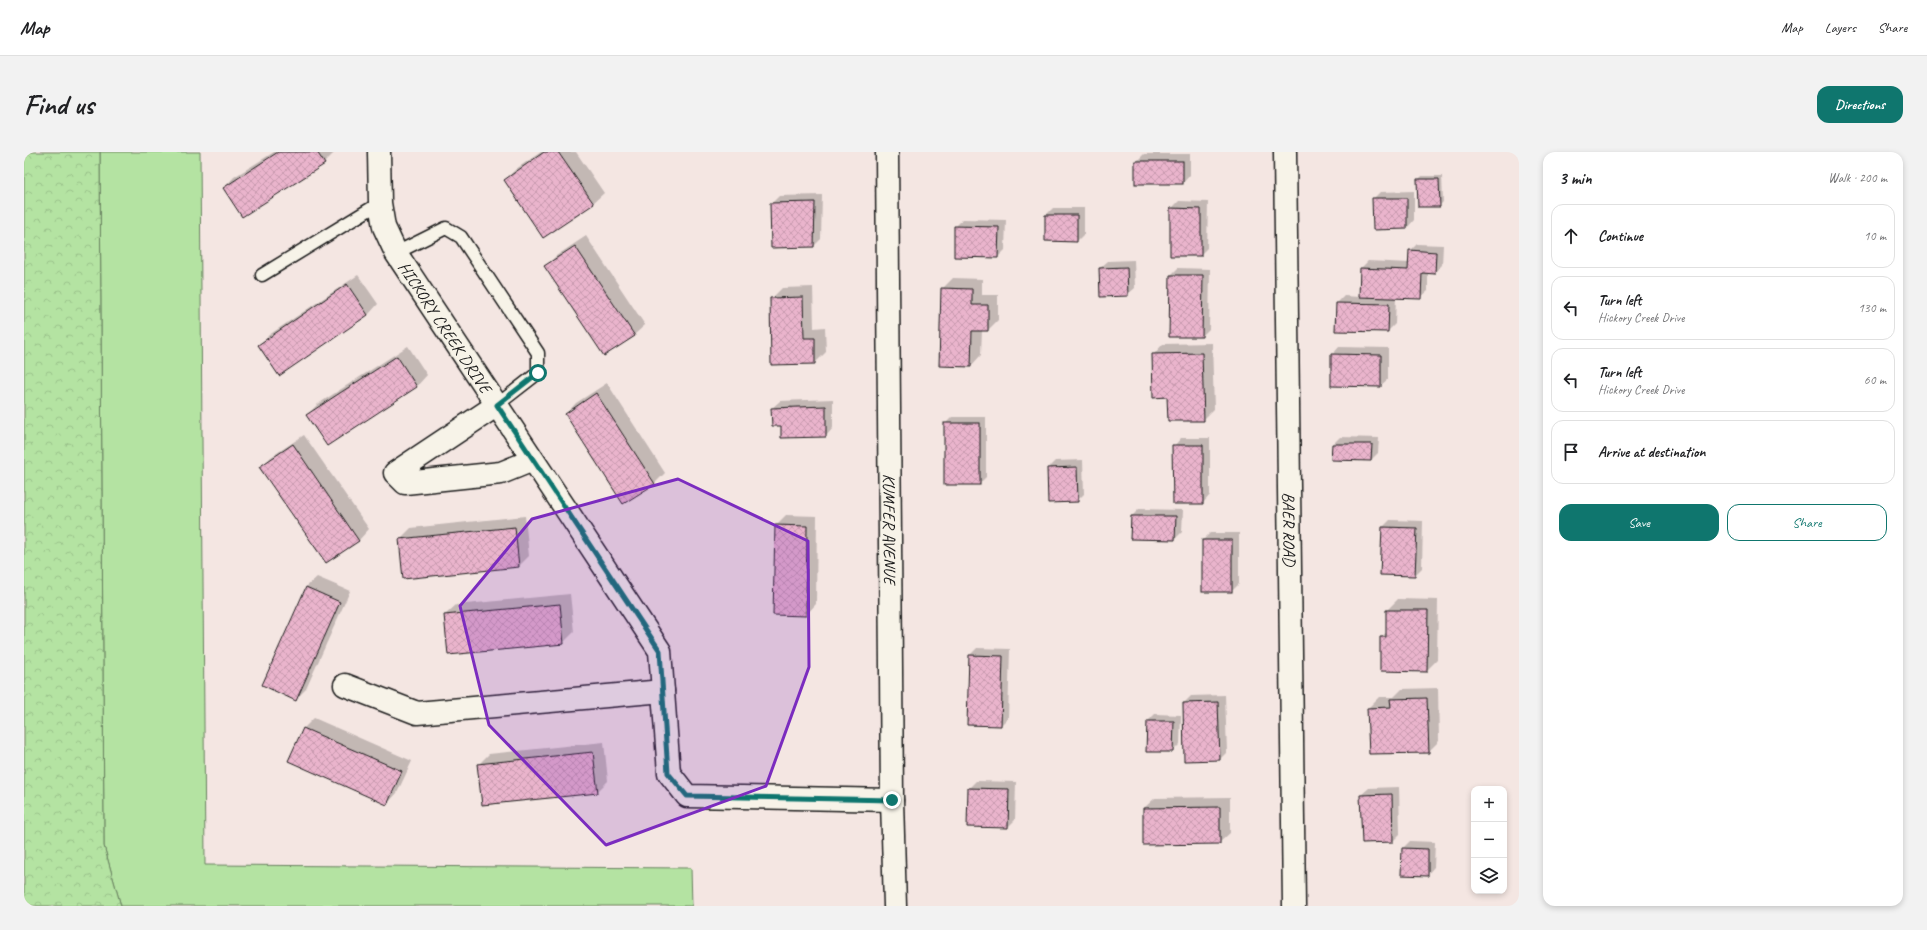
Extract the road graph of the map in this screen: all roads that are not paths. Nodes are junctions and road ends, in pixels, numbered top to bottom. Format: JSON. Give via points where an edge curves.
{"nodes":[{"id":1,"x":379,"y":152,"type":"edge"},
{"id":2,"x":887,"y":152,"type":"edge"},
{"id":3,"x":1285,"y":152,"type":"edge"},
{"id":4,"x":380,"y":203,"type":"junction"},
{"id":5,"x":396,"y":253,"type":"junction"},
{"id":6,"x":262,"y":275,"type":"dead end"},
{"id":7,"x":497,"y":405,"type":"junction"},
{"id":8,"x":533,"y":460,"type":"junction"},
{"id":9,"x":345,"y":685,"type":"dead end"},
{"id":10,"x":663,"y":690,"type":"junction"},
{"id":11,"x":892,"y":800,"type":"junction"},
{"id":12,"x":895,"y":906,"type":"edge"},
{"id":13,"x":1294,"y":906,"type":"edge"}],
"edges":[{"from":1,"to":4,"type":"street","name":"HICKORY CREEK DRIVE"},
{"from":2,"to":11,"type":"street","name":"KUMFER AVENUE"},
{"from":3,"to":13,"type":"street","name":"BAER ROAD"},
{"from":4,"to":5,"type":"street","name":"HICKORY CREEK DRIVE","via":[[384,227]]},
{"from":4,"to":6,"type":"lane"},
{"from":5,"to":7,"type":"street","name":"HICKORY CREEK DRIVE"},
{"from":5,"to":7,"type":"lane","via":[[446,228],[461,237],[538,353],[538,373]]},
{"from":7,"to":8,"type":"street","name":"HICKORY CREEK DRIVE"},
{"from":7,"to":8,"type":"street","via":[[395,473],[404,483],[501,473]]},
{"from":8,"to":10,"type":"street","name":"HICKORY CREEK DRIVE","via":[[660,651]]},
{"from":9,"to":10,"type":"street","via":[[417,713]]},
{"from":10,"to":11,"type":"street","name":"HICKORY CREEK DRIVE","via":[[668,773],[687,796]]},
{"from":11,"to":12,"type":"street","name":"KUMFER AVENUE"}]}
